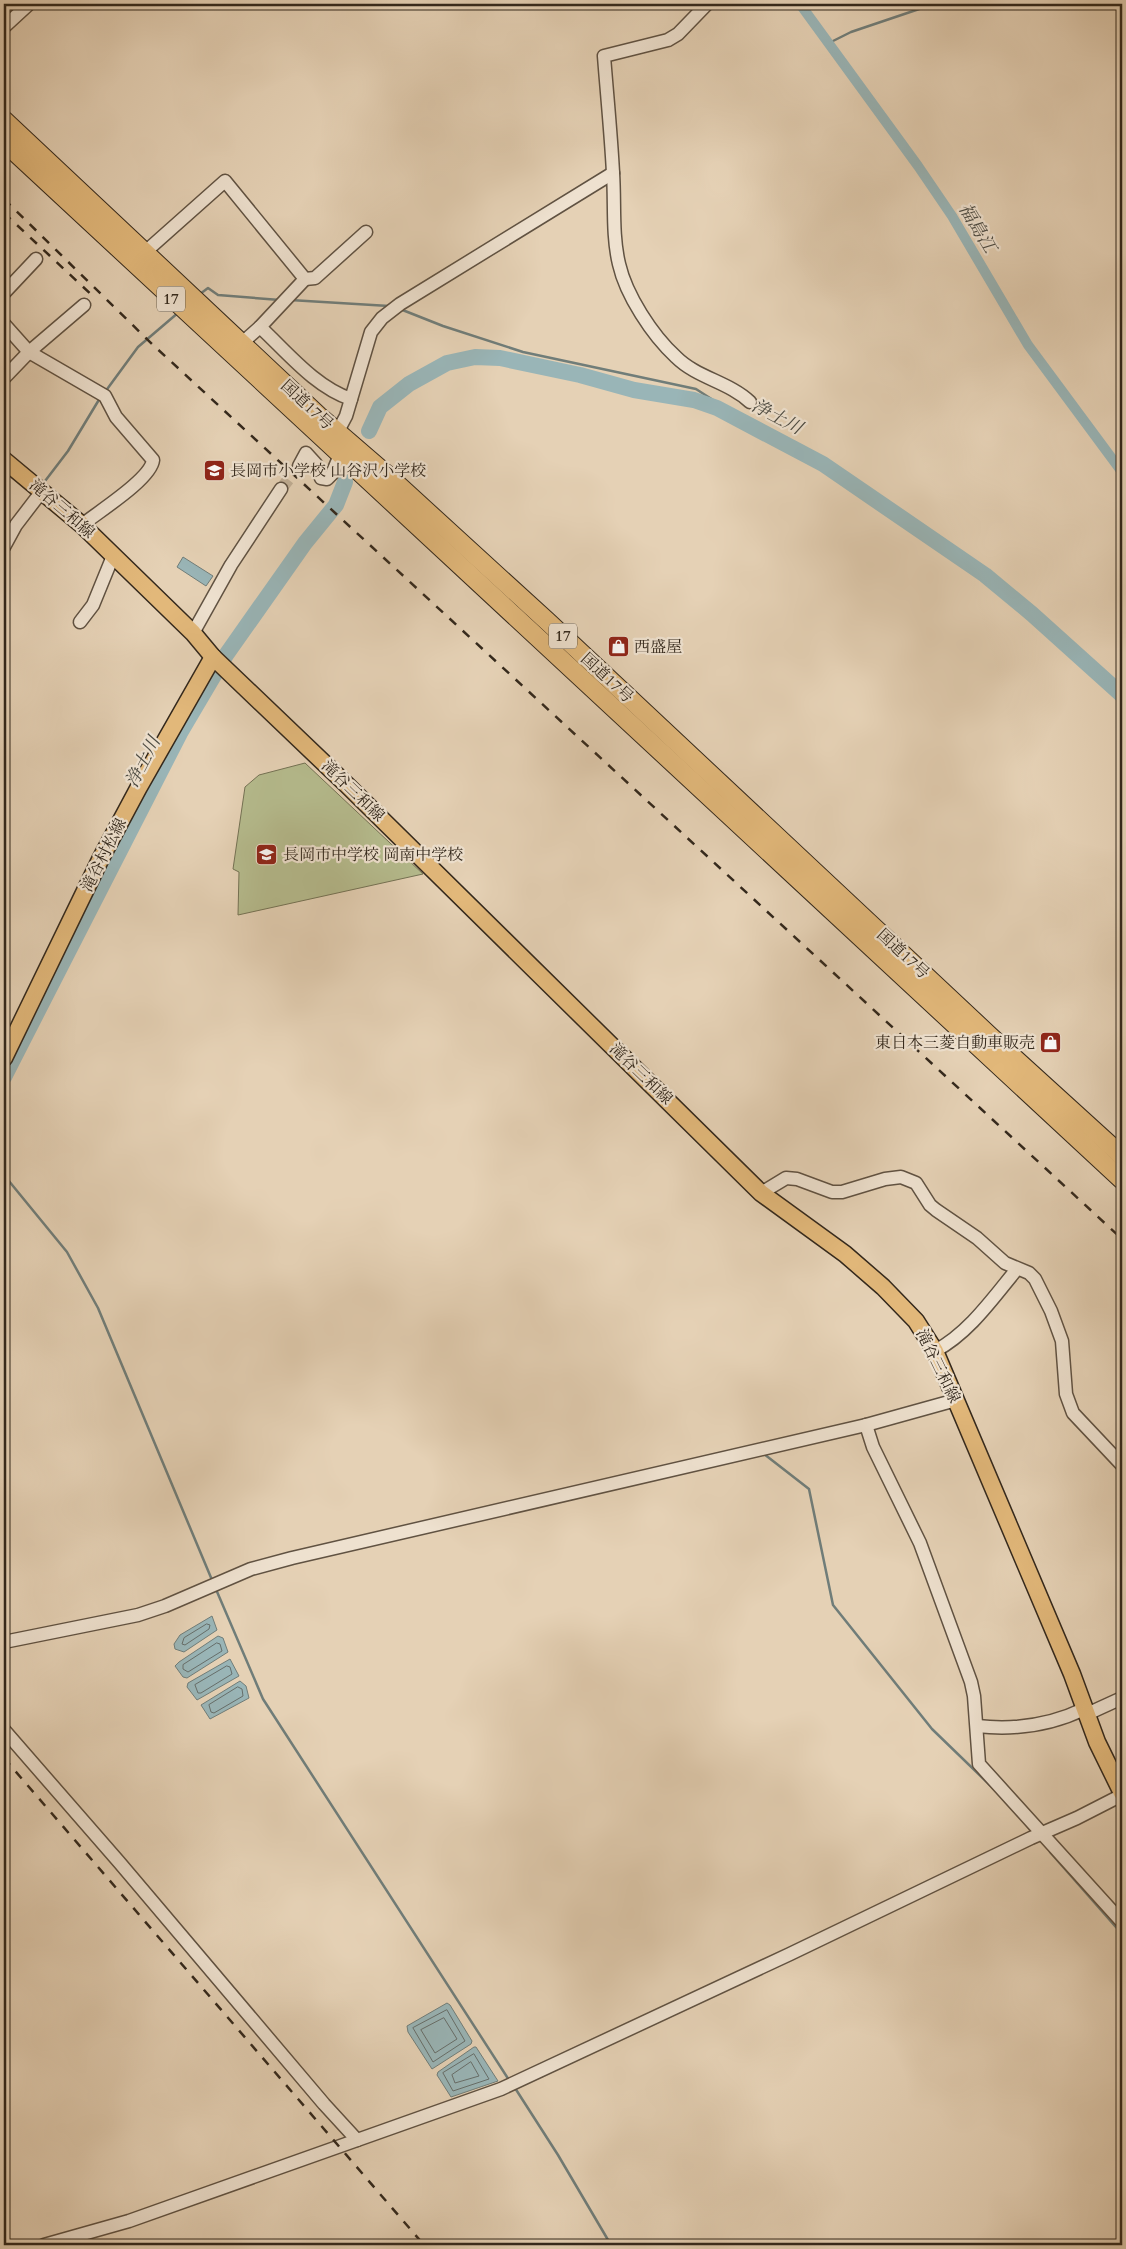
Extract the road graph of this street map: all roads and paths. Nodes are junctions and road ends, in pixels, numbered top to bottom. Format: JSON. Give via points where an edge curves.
{"nodes":[{"id":1,"x":29,"y":4,"type":"edge"},
{"id":2,"x":707,"y":4,"type":"edge"},
{"id":3,"x":4,"y":27,"type":"edge"},
{"id":4,"x":4,"y":120,"type":"edge"},
{"id":5,"x":4,"y":142,"type":"edge"},
{"id":6,"x":613,"y":173,"type":"junction"},
{"id":7,"x":366,"y":232,"type":"dead end"},
{"id":8,"x":144,"y":253,"type":"junction"},
{"id":9,"x":36,"y":259,"type":"dead end"},
{"id":10,"x":305,"y":279,"type":"junction"},
{"id":11,"x":4,"y":293,"type":"edge"},
{"id":12,"x":84,"y":305,"type":"dead end"},
{"id":13,"x":4,"y":324,"type":"edge"},
{"id":14,"x":260,"y":327,"type":"junction"},
{"id":15,"x":242,"y":343,"type":"junction"},
{"id":16,"x":29,"y":352,"type":"junction"},
{"id":17,"x":4,"y":378,"type":"edge"},
{"id":18,"x":351,"y":399,"type":"junction"},
{"id":19,"x":750,"y":402,"type":"dead end"},
{"id":20,"x":337,"y":434,"type":"junction"},
{"id":21,"x":340,"y":455,"type":"junction"},
{"id":22,"x":4,"y":460,"type":"edge"},
{"id":23,"x":299,"y":466,"type":"tunnel mouth"},
{"id":24,"x":281,"y":489,"type":"tunnel mouth"},
{"id":25,"x":42,"y":491,"type":"junction"},
{"id":26,"x":82,"y":524,"type":"junction"},
{"id":27,"x":4,"y":547,"type":"edge"},
{"id":28,"x":113,"y":556,"type":"junction"},
{"id":29,"x":80,"y":622,"type":"dead end"},
{"id":30,"x":193,"y":633,"type":"junction"},
{"id":31,"x":213,"y":657,"type":"junction"},
{"id":32,"x":4,"y":1058,"type":"edge"},
{"id":33,"x":1119,"y":1163,"type":"edge"},
{"id":34,"x":761,"y":1194,"type":"junction"},
{"id":35,"x":1017,"y":1269,"type":"junction"},
{"id":36,"x":935,"y":1351,"type":"junction"},
{"id":37,"x":956,"y":1400,"type":"junction"},
{"id":38,"x":866,"y":1425,"type":"junction"},
{"id":39,"x":1122,"y":1465,"type":"edge"},
{"id":40,"x":4,"y":1642,"type":"edge"},
{"id":41,"x":1122,"y":1698,"type":"edge"},
{"id":42,"x":1086,"y":1711,"type":"junction"},
{"id":43,"x":977,"y":1726,"type":"junction"},
{"id":44,"x":4,"y":1730,"type":"edge"},
{"id":45,"x":1122,"y":1794,"type":"edge"},
{"id":46,"x":1038,"y":1835,"type":"junction"},
{"id":47,"x":1122,"y":1922,"type":"edge"},
{"id":48,"x":357,"y":2140,"type":"junction"},
{"id":49,"x":44,"y":2245,"type":"edge"}],
"edges":[{"from":1,"to":3,"type":"street"},
{"from":2,"to":6,"type":"street","via":[[668,40],[604,56]]},
{"from":4,"to":8,"type":"highway","name":"国道17号","number":"17"},
{"from":5,"to":21,"type":"highway","name":"国道17号","number":"17"},
{"from":6,"to":18,"type":"street","via":[[395,308],[376,325],[367,341]]},
{"from":6,"to":19,"type":"street","via":[[619,264],[632,299],[676,358],[734,389]]},
{"from":7,"to":10,"type":"street","via":[[315,278]]},
{"from":8,"to":10,"type":"street","via":[[225,181]]},
{"from":8,"to":15,"type":"highway","name":"国道17号","number":"17"},
{"from":9,"to":11,"type":"street"},
{"from":10,"to":14,"type":"street"},
{"from":12,"to":16,"type":"street"},
{"from":13,"to":16,"type":"street"},
{"from":14,"to":15,"type":"street"},
{"from":14,"to":18,"type":"street","via":[[312,376]]},
{"from":15,"to":20,"type":"highway","name":"国道17号","number":"17"},
{"from":16,"to":17,"type":"street"},
{"from":16,"to":26,"type":"street","via":[[105,396],[116,417],[153,460],[151,469],[140,480]]},
{"from":18,"to":20,"type":"street"},
{"from":20,"to":33,"type":"highway","name":"国道17号","number":"17","via":[[385,472],[546,621],[1047,1089]]},
{"from":21,"to":23,"type":"street","via":[[327,479],[321,478],[314,460],[306,453]]},
{"from":21,"to":33,"type":"highway","name":"国道17号","number":"17"},
{"from":22,"to":25,"type":"main road","name":"滝谷三和線"},
{"from":24,"to":30,"type":"street","via":[[231,565]]},
{"from":25,"to":26,"type":"main road","name":"滝谷三和線"},
{"from":25,"to":27,"type":"street"},
{"from":26,"to":28,"type":"main road","name":"滝谷三和線"},
{"from":28,"to":29,"type":"street","via":[[93,605]]},
{"from":28,"to":30,"type":"main road","name":"滝谷三和線"},
{"from":30,"to":31,"type":"main road","name":"滝谷三和線"},
{"from":31,"to":32,"type":"main road","name":"滝谷村松線","via":[[139,787]]},
{"from":31,"to":34,"type":"main road","name":"滝谷三和線"},
{"from":34,"to":35,"type":"street","via":[[786,1178],[832,1192],[842,1192],[885,1178],[909,1179],[916,1183],[930,1205]]},
{"from":34,"to":36,"type":"main road","name":"滝谷三和線","via":[[845,1254],[883,1287],[916,1321]]},
{"from":35,"to":36,"type":"street","via":[[959,1335]]},
{"from":35,"to":39,"type":"street","via":[[1035,1279],[1051,1311],[1064,1348],[1066,1394],[1073,1413]]},
{"from":36,"to":37,"type":"main road","name":"滝谷三和線"},
{"from":37,"to":38,"type":"street"},
{"from":37,"to":42,"type":"main road","name":"滝谷三和線"},
{"from":38,"to":40,"type":"street","via":[[292,1558],[242,1573],[138,1615]]},
{"from":38,"to":43,"type":"street","via":[[873,1447],[920,1542],[971,1682]]},
{"from":41,"to":42,"type":"street"},
{"from":42,"to":43,"type":"street","via":[[1056,1721],[1006,1729]]},
{"from":42,"to":45,"type":"main road","name":"滝谷三和線"},
{"from":43,"to":46,"type":"street","via":[[979,1764]]},
{"from":44,"to":48,"type":"street"},
{"from":45,"to":46,"type":"street"},
{"from":46,"to":47,"type":"street"},
{"from":46,"to":48,"type":"street","via":[[501,2089]]},
{"from":48,"to":49,"type":"street","via":[[128,2221]]}]}
